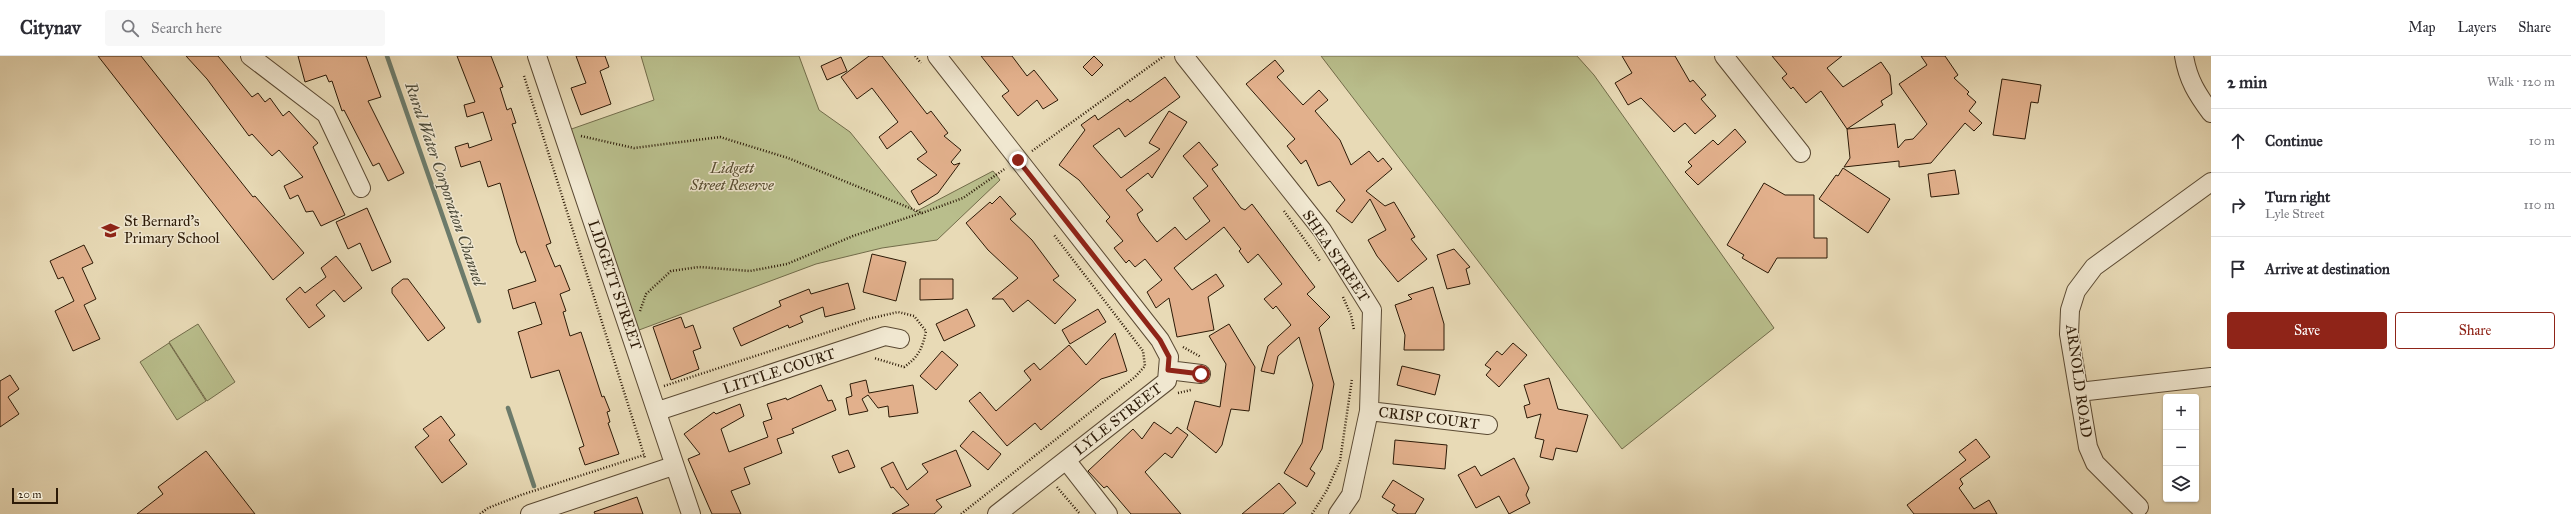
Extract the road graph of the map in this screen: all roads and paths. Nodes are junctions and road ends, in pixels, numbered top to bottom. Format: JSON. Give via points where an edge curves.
{"nodes":[{"id":1,"x":250,"y":56,"type":"edge"},
{"id":2,"x":537,"y":56,"type":"edge"},
{"id":3,"x":915,"y":56,"type":"edge"},
{"id":4,"x":1164,"y":56,"type":"edge"},
{"id":5,"x":1184,"y":56,"type":"edge"},
{"id":6,"x":1724,"y":56,"type":"edge"},
{"id":7,"x":2184,"y":56,"type":"edge"},
{"id":8,"x":931,"y":62,"type":"edge"},
{"id":9,"x":523,"y":71,"type":"dead end"},
{"id":10,"x":2211,"y":113,"type":"edge"},
{"id":11,"x":563,"y":132,"type":"junction"},
{"id":12,"x":1801,"y":153,"type":"dead end"},
{"id":13,"x":1008,"y":165,"type":"junction"},
{"id":14,"x":1009,"y":176,"type":"dead end"},
{"id":15,"x":2211,"y":182,"type":"edge"},
{"id":16,"x":361,"y":188,"type":"dead end"},
{"id":17,"x":1282,"y":208,"type":"dead end"},
{"id":18,"x":922,"y":213,"type":"junction"},
{"id":19,"x":1052,"y":232,"type":"dead end"},
{"id":20,"x":1322,"y":264,"type":"dead end"},
{"id":21,"x":1342,"y":294,"type":"dead end"},
{"id":22,"x":1354,"y":331,"type":"dead end"},
{"id":23,"x":632,"y":333,"type":"junction"},
{"id":24,"x":900,"y":339,"type":"dead end"},
{"id":25,"x":1178,"y":345,"type":"dead end"},
{"id":26,"x":1168,"y":370,"type":"junction"},
{"id":27,"x":1200,"y":374,"type":"junction"},
{"id":28,"x":1353,"y":374,"type":"dead end"},
{"id":29,"x":2211,"y":377,"type":"edge"},
{"id":30,"x":2079,"y":392,"type":"junction"},
{"id":31,"x":1172,"y":394,"type":"dead end"},
{"id":32,"x":658,"y":411,"type":"junction"},
{"id":33,"x":1369,"y":411,"type":"junction"},
{"id":34,"x":1488,"y":425,"type":"dead end"},
{"id":35,"x":644,"y":455,"type":"junction"},
{"id":36,"x":1066,"y":460,"type":"junction"},
{"id":37,"x":673,"y":466,"type":"junction"},
{"id":38,"x":650,"y":474,"type":"junction"},
{"id":39,"x":1069,"y":499,"type":"dead end"},
{"id":40,"x":2139,"y":507,"type":"dead end"},
{"id":41,"x":480,"y":514,"type":"edge"},
{"id":42,"x":530,"y":514,"type":"edge"},
{"id":43,"x":691,"y":514,"type":"edge"},
{"id":44,"x":961,"y":514,"type":"edge"},
{"id":45,"x":997,"y":514,"type":"edge"},
{"id":46,"x":1080,"y":514,"type":"edge"},
{"id":47,"x":1108,"y":514,"type":"edge"},
{"id":48,"x":1312,"y":514,"type":"edge"},
{"id":49,"x":1338,"y":514,"type":"edge"}],
"edges":[{"from":1,"to":16,"type":"street","via":[[326,114]]},
{"from":2,"to":11,"type":"street","name":"LIDGETT STREET"},
{"from":3,"to":8,"type":"path"},
{"from":4,"to":13,"type":"path"},
{"from":5,"to":33,"type":"street","name":"SHEA STREET","via":[[1322,230],[1372,310]]},
{"from":6,"to":12,"type":"street"},
{"from":7,"to":10,"type":"street","via":[[2193,90]]},
{"from":8,"to":13,"type":"street","name":"LYLE STREET"},
{"from":9,"to":35,"type":"path"},
{"from":11,"to":18,"type":"path","via":[[634,148],[720,137],[788,158]]},
{"from":11,"to":23,"type":"street","name":"LIDGETT STREET"},
{"from":13,"to":14,"type":"path"},
{"from":13,"to":18,"type":"path","via":[[963,198]]},
{"from":13,"to":26,"type":"street","name":"LYLE STREET","via":[[1160,340],[1169,357]]},
{"from":15,"to":30,"type":"street","name":"ARNOLD ROAD","via":[[2094,267],[2076,291],[2070,310],[2069,334]]},
{"from":17,"to":20,"type":"path"},
{"from":18,"to":23,"type":"path","via":[[853,236],[787,264],[750,271],[699,266],[671,270],[646,294]]},
{"from":19,"to":44,"type":"path","via":[[1143,351],[1145,366],[1135,377]]},
{"from":21,"to":22,"type":"path","via":[[1351,315]]},
{"from":23,"to":32,"type":"street","name":"LIDGETT STREET"},
{"from":24,"to":32,"type":"street","name":"LITTLE COURT","via":[[885,336]]},
{"from":25,"to":27,"type":"path","via":[[1194,351]]},
{"from":26,"to":27,"type":"street"},
{"from":26,"to":36,"type":"street","name":"LYLE STREET","via":[[1166,381]]},
{"from":27,"to":31,"type":"path"},
{"from":28,"to":48,"type":"path","via":[[1340,461],[1327,490]]},
{"from":29,"to":30,"type":"street"},
{"from":30,"to":40,"type":"street","name":"ARNOLD ROAD","via":[[2088,447],[2096,463]]},
{"from":32,"to":37,"type":"street","name":"LIDGETT STREET"},
{"from":33,"to":34,"type":"street","name":"CRISP COURT"},
{"from":33,"to":49,"type":"street","name":"SHEA STREET","via":[[1351,496]]},
{"from":35,"to":38,"type":"path"},
{"from":35,"to":41,"type":"path","via":[[521,495],[488,508]]},
{"from":36,"to":45,"type":"street","name":"LYLE STREET"},
{"from":36,"to":47,"type":"street"},
{"from":37,"to":38,"type":"street"},
{"from":37,"to":43,"type":"street","name":"LIDGETT STREET"},
{"from":38,"to":42,"type":"street"},
{"from":39,"to":46,"type":"path"}]}
